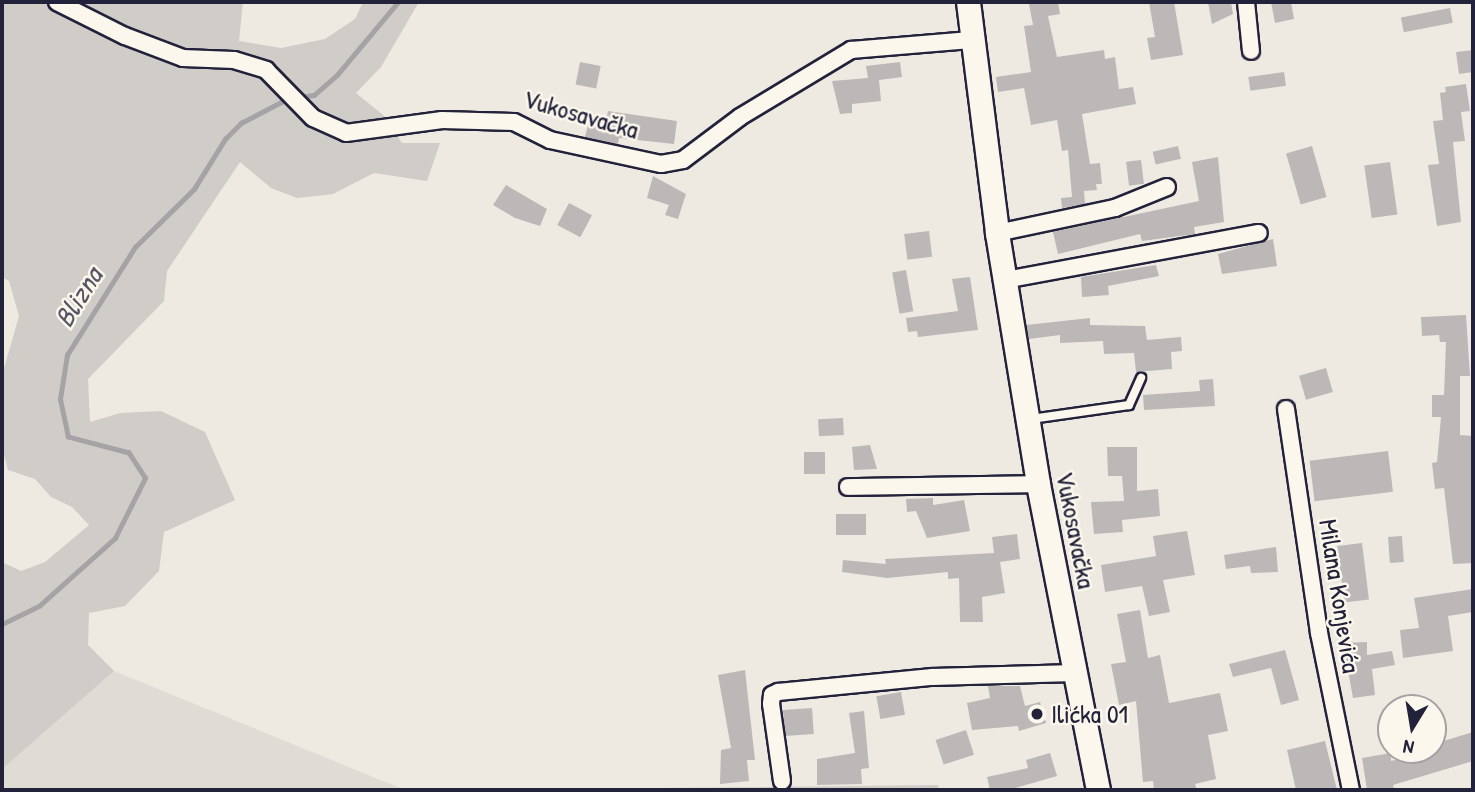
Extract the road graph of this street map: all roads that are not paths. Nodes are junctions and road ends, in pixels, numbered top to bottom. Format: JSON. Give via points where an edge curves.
{"nodes":[{"id":1,"x":57,"y":2,"type":"edge"},
{"id":2,"x":968,"y":2,"type":"edge"},
{"id":3,"x":1246,"y":2,"type":"edge"},
{"id":4,"x":971,"y":40,"type":"junction"},
{"id":5,"x":1251,"y":51,"type":"dead end"},
{"id":6,"x":1167,"y":187,"type":"dead end"},
{"id":7,"x":997,"y":233,"type":"junction"},
{"id":8,"x":1259,"y":233,"type":"dead end"},
{"id":9,"x":1005,"y":280,"type":"junction"},
{"id":10,"x":1141,"y":378,"type":"dead end"},
{"id":11,"x":1286,"y":409,"type":"dead end"},
{"id":12,"x":1028,"y":420,"type":"junction"},
{"id":13,"x":1038,"y":484,"type":"junction"},
{"id":14,"x":848,"y":487,"type":"dead end"},
{"id":15,"x":1075,"y":673,"type":"junction"},
{"id":16,"x":782,"y":780,"type":"dead end"},
{"id":17,"x":1098,"y":790,"type":"edge"},
{"id":18,"x":1352,"y":790,"type":"edge"}],
"edges":[{"from":1,"to":4,"type":"street","name":"Vukosavačka","via":[[183,58],[234,60],[266,70],[313,118],[346,133],[442,120],[514,122],[550,140],[661,164],[683,160],[740,117],[851,50]]},
{"from":2,"to":4,"type":"main road","name":"Vukosavačka"},
{"from":3,"to":5,"type":"street"},
{"from":4,"to":7,"type":"main road","name":"Vukosavačka"},
{"from":6,"to":7,"type":"street","via":[[1115,208]]},
{"from":7,"to":9,"type":"main road","name":"Vukosavačka"},
{"from":8,"to":9,"type":"street"},
{"from":9,"to":12,"type":"main road","name":"Vukosavačka"},
{"from":10,"to":12,"type":"lane","via":[[1129,405]]},
{"from":11,"to":18,"type":"street","name":"Milana Konjevića","via":[[1319,633]]},
{"from":12,"to":13,"type":"main road","name":"Vukosavačka"},
{"from":13,"to":14,"type":"street"},
{"from":13,"to":15,"type":"main road","name":"Vukosavačka"},
{"from":15,"to":16,"type":"street","via":[[932,677],[778,692],[772,695],[771,704]]},
{"from":15,"to":17,"type":"main road","name":"Vukosavačka"}]}
